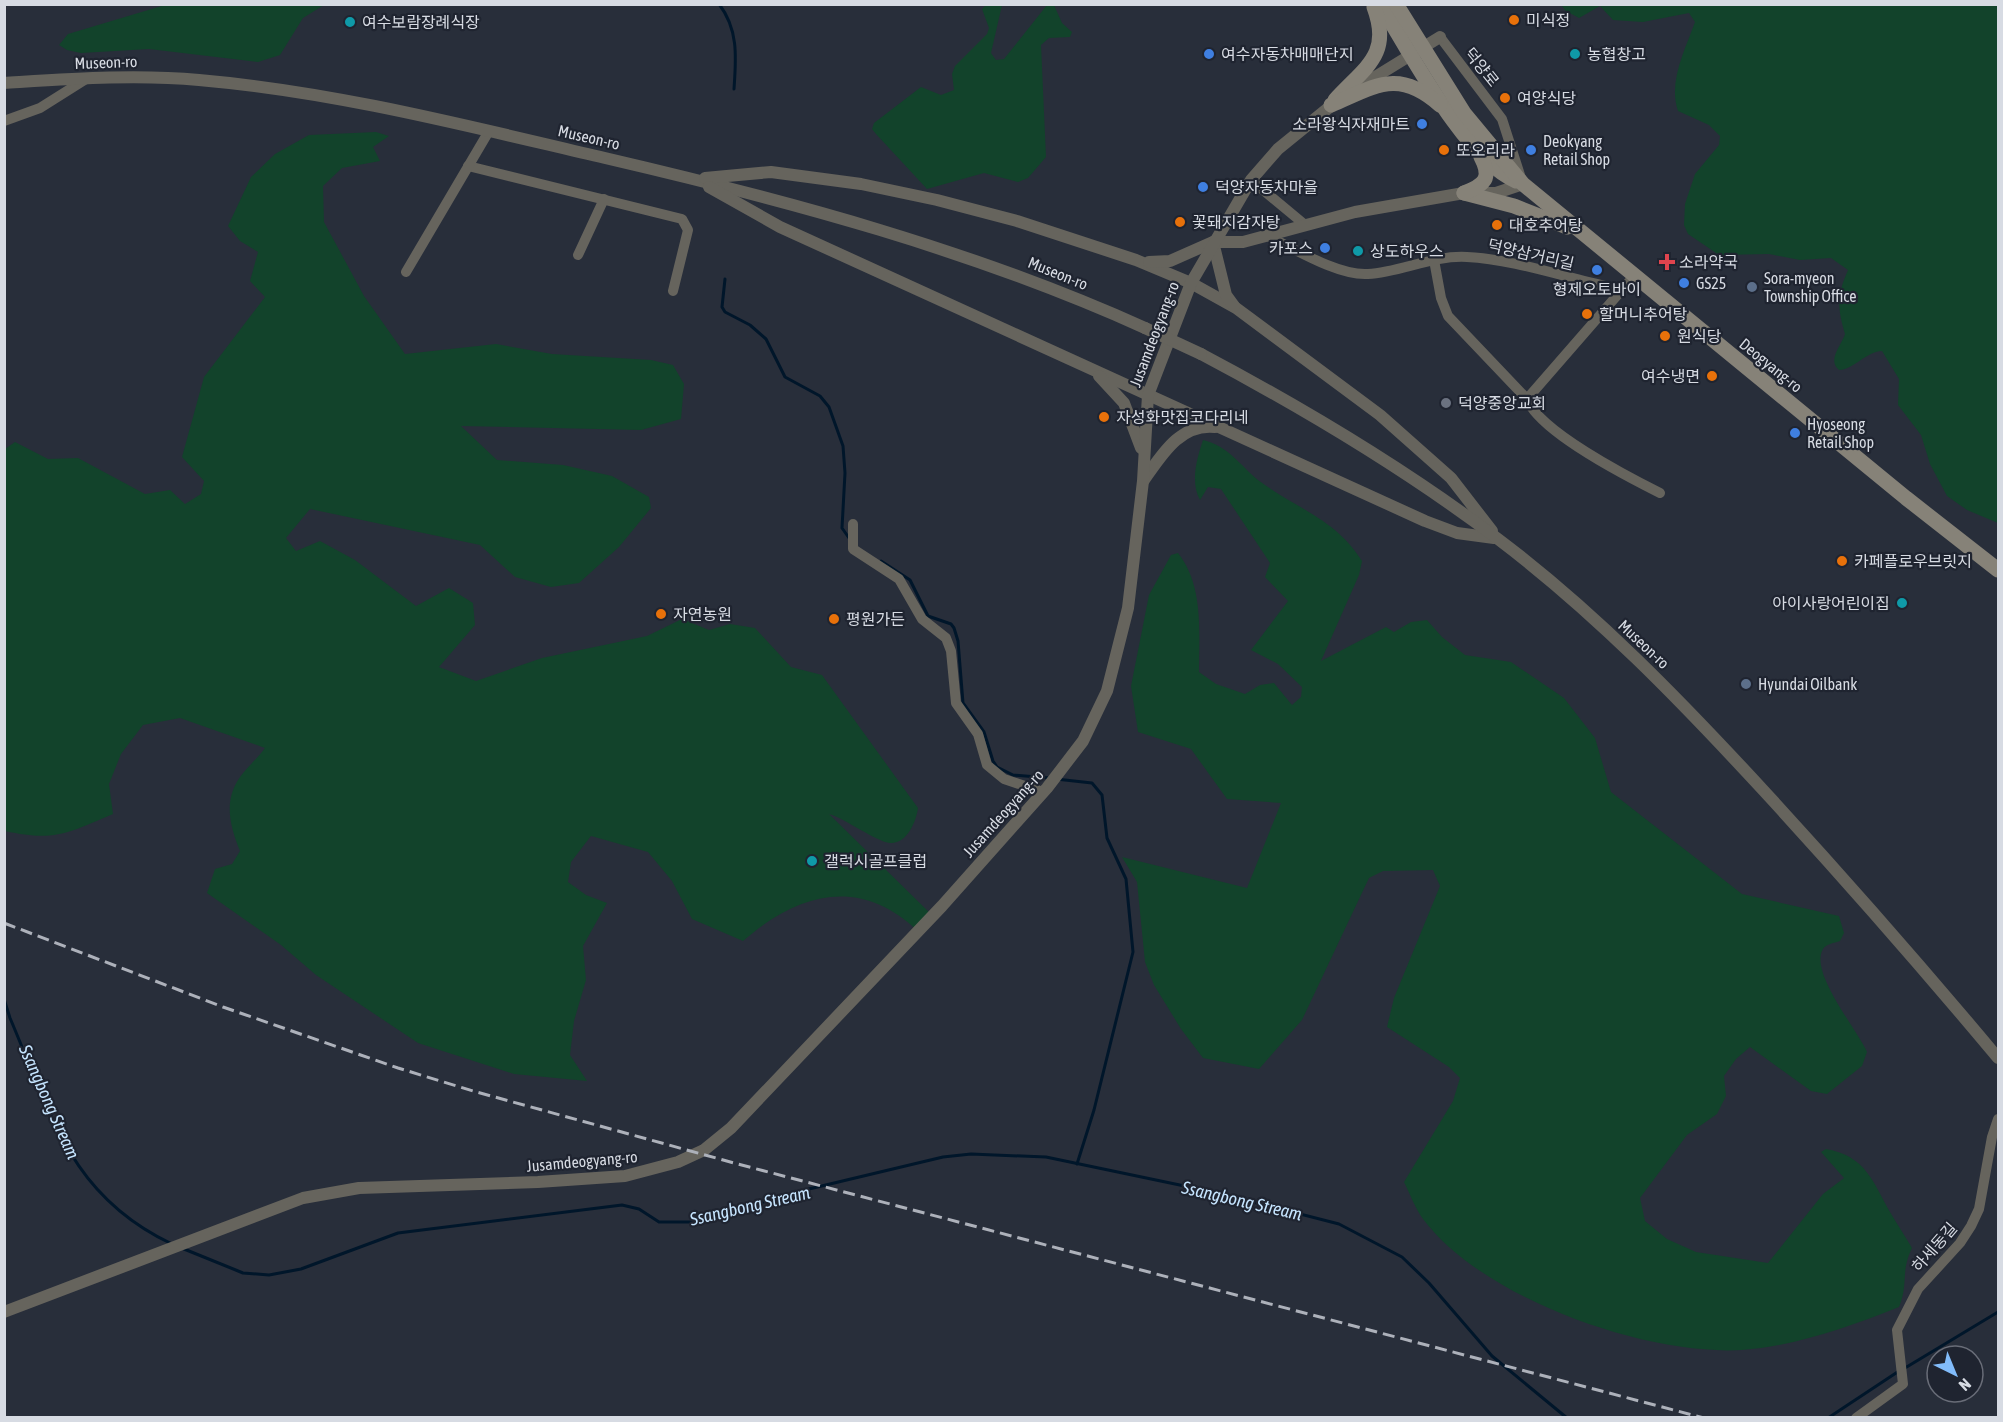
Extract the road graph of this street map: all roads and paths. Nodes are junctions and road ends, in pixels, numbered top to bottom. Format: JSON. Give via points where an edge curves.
{"nodes":[{"id":1,"x":1373,"y":4,"type":"edge"},
{"id":2,"x":1380,"y":4,"type":"edge"},
{"id":3,"x":1396,"y":4,"type":"edge"},
{"id":4,"x":1440,"y":37,"type":"joint"},
{"id":5,"x":1417,"y":50,"type":"junction"},
{"id":6,"x":86,"y":79,"type":"junction"},
{"id":7,"x":4,"y":83,"type":"edge"},
{"id":8,"x":1331,"y":105,"type":"junction"},
{"id":9,"x":1450,"y":114,"type":"junction"},
{"id":10,"x":4,"y":121,"type":"edge"},
{"id":11,"x":489,"y":131,"type":"junction"},
{"id":12,"x":1480,"y":155,"type":"junction"},
{"id":13,"x":468,"y":166,"type":"junction"},
{"id":14,"x":694,"y":179,"type":"junction"},
{"id":15,"x":1251,"y":180,"type":"junction"},
{"id":16,"x":1523,"y":184,"type":"junction"},
{"id":17,"x":1464,"y":193,"type":"junction"},
{"id":18,"x":604,"y":199,"type":"junction"},
{"id":19,"x":1304,"y":224,"type":"junction"},
{"id":20,"x":1582,"y":233,"type":"junction"},
{"id":21,"x":1266,"y":236,"type":"junction"},
{"id":22,"x":1213,"y":242,"type":"junction"},
{"id":23,"x":578,"y":255,"type":"dead end"},
{"id":24,"x":1136,"y":260,"type":"junction"},
{"id":25,"x":1434,"y":260,"type":"junction"},
{"id":26,"x":406,"y":272,"type":"dead end"},
{"id":27,"x":1634,"y":276,"type":"junction"},
{"id":28,"x":1191,"y":283,"type":"junction"},
{"id":29,"x":673,"y":291,"type":"dead end"},
{"id":30,"x":1620,"y":293,"type":"junction"},
{"id":31,"x":1236,"y":308,"type":"junction"},
{"id":32,"x":1092,"y":369,"type":"junction"},
{"id":33,"x":1148,"y":395,"type":"junction"},
{"id":34,"x":1527,"y":399,"type":"junction"},
{"id":35,"x":1221,"y":428,"type":"junction"},
{"id":36,"x":1144,"y":454,"type":"junction"},
{"id":37,"x":1143,"y":481,"type":"junction"},
{"id":38,"x":1659,"y":493,"type":"dead end"},
{"id":39,"x":853,"y":524,"type":"dead end"},
{"id":40,"x":1498,"y":539,"type":"junction"},
{"id":41,"x":1998,"y":570,"type":"edge"},
{"id":42,"x":1045,"y":790,"type":"junction"},
{"id":43,"x":1998,"y":1058,"type":"edge"},
{"id":44,"x":1998,"y":1119,"type":"edge"},
{"id":45,"x":4,"y":1312,"type":"edge"},
{"id":46,"x":1856,"y":1418,"type":"edge"}],
"edges":[{"from":1,"to":8,"type":"main road","via":[[1382,32],[1379,48]]},
{"from":2,"to":5,"type":"main road","name":"Deogyang-ro"},
{"from":3,"to":5,"type":"main road","name":"Deogyang-ro"},
{"from":4,"to":5,"type":"street","name":"Jusamdeogyang-ro"},
{"from":4,"to":16,"type":"street","name":"덕양로","via":[[1507,128]]},
{"from":5,"to":8,"type":"street","name":"Jusamdeogyang-ro"},
{"from":5,"to":9,"type":"main road","name":"Deogyang-ro"},
{"from":5,"to":16,"type":"main road","name":"Deogyang-ro"},
{"from":6,"to":7,"type":"street","name":"Museon-ro"},
{"from":6,"to":10,"type":"street","via":[[40,108]]},
{"from":6,"to":11,"type":"street","name":"Museon-ro","via":[[165,78],[249,85],[351,101]]},
{"from":8,"to":9,"type":"main road","via":[[1375,87],[1400,82],[1419,89]]},
{"from":8,"to":15,"type":"street","name":"Jusamdeogyang-ro","via":[[1278,149]]},
{"from":9,"to":12,"type":"main road","name":"Deogyang-ro"},
{"from":11,"to":13,"type":"street"},
{"from":11,"to":14,"type":"street","name":"Museon-ro"},
{"from":12,"to":16,"type":"main road","name":"Deogyang-ro","via":[[1504,175]]},
{"from":12,"to":17,"type":"main road","via":[[1487,180]]},
{"from":13,"to":18,"type":"street"},
{"from":13,"to":26,"type":"street"},
{"from":14,"to":24,"type":"street","via":[[771,172],[861,184],[1017,221]]},
{"from":14,"to":32,"type":"street","via":[[780,227]]},
{"from":14,"to":40,"type":"street","name":"Museon-ro","bridge":true,"via":[[950,250],[1145,328],[1286,398],[1367,447]]},
{"from":15,"to":19,"type":"street"},
{"from":15,"to":22,"type":"street","name":"Jusamdeogyang-ro"},
{"from":16,"to":17,"type":"street","via":[[1496,194]]},
{"from":16,"to":20,"type":"main road","name":"Deogyang-ro"},
{"from":17,"to":19,"type":"street"},
{"from":17,"to":20,"type":"main road","via":[[1514,206]]},
{"from":18,"to":23,"type":"street"},
{"from":18,"to":29,"type":"street","via":[[679,217],[686,223],[688,230]]},
{"from":19,"to":21,"type":"street"},
{"from":20,"to":27,"type":"main road","name":"Deogyang-ro"},
{"from":21,"to":22,"type":"street","via":[[1239,243]]},
{"from":21,"to":25,"type":"street","name":"덕양삼거리길","via":[[1360,274]]},
{"from":22,"to":24,"type":"street","via":[[1170,261]]},
{"from":22,"to":28,"type":"street","name":"Jusamdeogyang-ro"},
{"from":22,"to":31,"type":"street","via":[[1226,295]]},
{"from":24,"to":28,"type":"street"},
{"from":25,"to":30,"type":"street","name":"덕양삼거리길","via":[[1464,256],[1490,260],[1605,286]]},
{"from":25,"to":34,"type":"street","via":[[1448,316]]},
{"from":27,"to":30,"type":"street"},
{"from":27,"to":41,"type":"main road","name":"Deogyang-ro"},
{"from":28,"to":31,"type":"street"},
{"from":28,"to":33,"type":"street","name":"Jusamdeogyang-ro"},
{"from":30,"to":34,"type":"street"},
{"from":31,"to":40,"type":"street","via":[[1380,415],[1429,457],[1464,493]]},
{"from":32,"to":33,"type":"street"},
{"from":32,"to":36,"type":"street","via":[[1124,403]]},
{"from":33,"to":35,"type":"street"},
{"from":33,"to":36,"type":"street","name":"Jusamdeogyang-ro"},
{"from":34,"to":38,"type":"street","via":[[1537,415],[1594,459]]},
{"from":35,"to":37,"type":"street","via":[[1200,428],[1178,438]]},
{"from":35,"to":40,"type":"street","via":[[1441,528]]},
{"from":36,"to":37,"type":"street","name":"Jusamdeogyang-ro"},
{"from":37,"to":42,"type":"street","name":"Jusamdeogyang-ro","via":[[1128,608],[1118,656],[1095,720]]},
{"from":39,"to":42,"type":"street","via":[[852,547],[899,579],[922,619],[946,638],[956,703],[978,734],[987,765],[1004,779]]},
{"from":40,"to":43,"type":"street","name":"Museon-ro","via":[[1598,623],[1684,705],[1822,855]]},
{"from":42,"to":45,"type":"street","name":"Jusamdeogyang-ro","via":[[758,1102],[723,1135],[693,1156],[625,1176],[333,1191],[267,1210]]},
{"from":44,"to":46,"type":"street","name":"하세동길","via":[[1975,1217],[1960,1243],[1913,1296],[1895,1335],[1904,1382]]}]}
